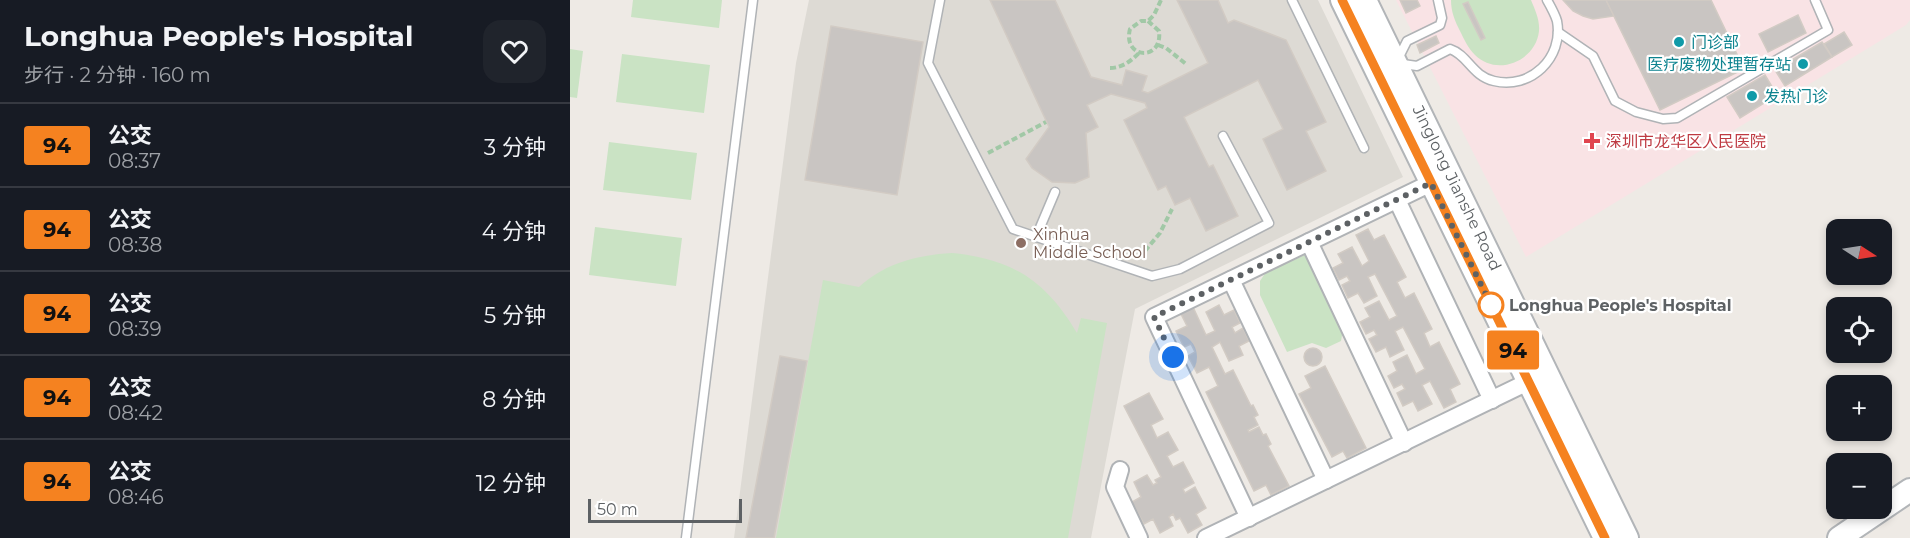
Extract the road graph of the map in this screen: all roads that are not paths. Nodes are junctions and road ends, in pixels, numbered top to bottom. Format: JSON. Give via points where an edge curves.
{"nodes":[{"id":1,"x":753,"y":0,"type":"edge"},
{"id":2,"x":940,"y":0,"type":"edge"},
{"id":3,"x":1292,"y":0,"type":"edge"},
{"id":4,"x":1342,"y":0,"type":"edge"},
{"id":5,"x":1365,"y":0,"type":"edge"},
{"id":6,"x":1438,"y":0,"type":"edge"},
{"id":7,"x":1547,"y":0,"type":"edge"},
{"id":8,"x":1815,"y":0,"type":"edge"},
{"id":9,"x":1558,"y":32,"type":"junction"},
{"id":10,"x":1396,"y":63,"type":"junction"},
{"id":11,"x":1223,"y":136,"type":"dead end"},
{"id":12,"x":1364,"y":148,"type":"dead end"},
{"id":13,"x":1431,"y":183,"type":"junction"},
{"id":14,"x":1055,"y":192,"type":"dead end"},
{"id":15,"x":1397,"y":200,"type":"junction"},
{"id":16,"x":1035,"y":237,"type":"junction"},
{"id":17,"x":1309,"y":243,"type":"junction"},
{"id":18,"x":1231,"y":280,"type":"junction"},
{"id":19,"x":1528,"y":382,"type":"junction"},
{"id":20,"x":1492,"y":400,"type":"junction"},
{"id":21,"x":1404,"y":443,"type":"junction"},
{"id":22,"x":1120,"y":470,"type":"dead end"},
{"id":23,"x":1326,"y":480,"type":"junction"},
{"id":24,"x":1903,"y":494,"type":"edge"},
{"id":25,"x":1249,"y":518,"type":"junction"},
{"id":26,"x":686,"y":538,"type":"edge"},
{"id":27,"x":1139,"y":538,"type":"edge"},
{"id":28,"x":1206,"y":538,"type":"edge"},
{"id":29,"x":1605,"y":538,"type":"edge"},
{"id":30,"x":1627,"y":538,"type":"edge"},
{"id":31,"x":1839,"y":538,"type":"edge"}],
"edges":[{"from":1,"to":26,"type":"lane"},
{"from":2,"to":16,"type":"lane","via":[[928,63],[1013,229]]},
{"from":3,"to":12,"type":"lane"},
{"from":4,"to":13,"type":"main road","name":"Jinglong Jianshe Road"},
{"from":5,"to":10,"type":"main road","name":"Jinglong Jianshe Road"},
{"from":6,"to":10,"type":"lane","via":[[1440,25],[1407,41]]},
{"from":7,"to":9,"type":"lane"},
{"from":8,"to":9,"type":"lane","via":[[1828,30],[1677,118],[1635,112],[1615,101],[1593,57]]},
{"from":9,"to":10,"type":"lane","via":[[1547,63],[1518,81],[1493,81],[1482,76],[1460,52],[1450,49],[1417,66]]},
{"from":10,"to":30,"type":"main road","name":"Jinglong Jianshe Road"},
{"from":11,"to":16,"type":"lane","via":[[1269,223],[1180,268],[1152,276]]},
{"from":13,"to":15,"type":"street"},
{"from":13,"to":19,"type":"main road","name":"Jinglong Jianshe Road"},
{"from":14,"to":16,"type":"lane"},
{"from":15,"to":17,"type":"street"},
{"from":15,"to":20,"type":"street"},
{"from":17,"to":18,"type":"street"},
{"from":17,"to":21,"type":"street"},
{"from":18,"to":23,"type":"street"},
{"from":18,"to":25,"type":"street","via":[[1154,317]]},
{"from":19,"to":20,"type":"street"},
{"from":19,"to":29,"type":"main road","name":"Jinglong Jianshe Road"},
{"from":20,"to":21,"type":"street"},
{"from":21,"to":23,"type":"street"},
{"from":22,"to":27,"type":"street","via":[[1115,487]]},
{"from":23,"to":25,"type":"street"},
{"from":24,"to":31,"type":"main road"},
{"from":25,"to":28,"type":"street"}]}
